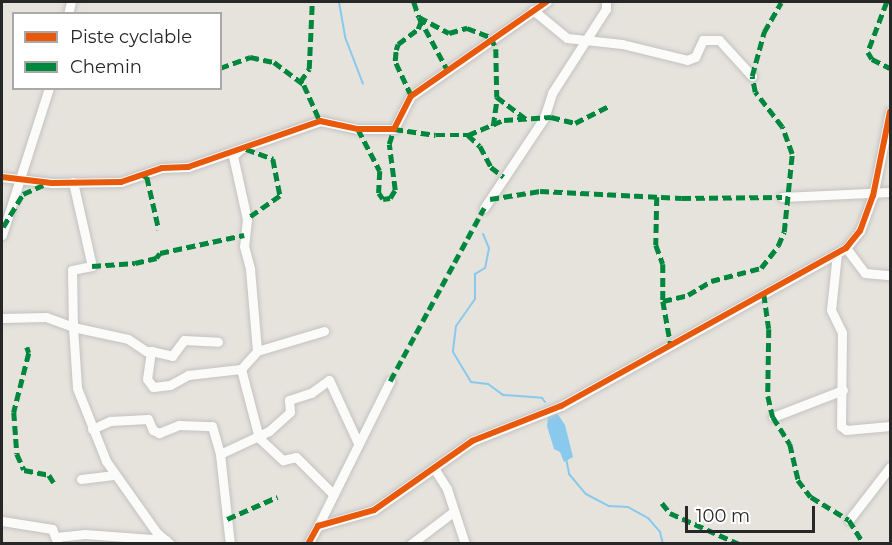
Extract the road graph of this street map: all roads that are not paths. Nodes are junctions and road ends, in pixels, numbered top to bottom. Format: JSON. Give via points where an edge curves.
{"nodes":[{"id":1,"x":546,"y":2,"type":"edge"},
{"id":2,"x":606,"y":2,"type":"edge"},
{"id":3,"x":533,"y":10,"type":"junction"},
{"id":4,"x":585,"y":40,"type":"junction"},
{"id":5,"x":752,"y":76,"type":"dead end"},
{"id":6,"x":48,"y":90,"type":"edge"},
{"id":7,"x":891,"y":112,"type":"edge"},
{"id":8,"x":241,"y":148,"type":"junction"},
{"id":9,"x":2,"y":177,"type":"edge"},
{"id":10,"x":18,"y":180,"type":"junction"},
{"id":11,"x":73,"y":182,"type":"junction"},
{"id":12,"x":874,"y":192,"type":"junction"},
{"id":13,"x":891,"y":192,"type":"edge"},
{"id":14,"x":782,"y":197,"type":"dead end"},
{"id":15,"x":484,"y":208,"type":"dead end"},
{"id":16,"x":2,"y":235,"type":"edge"},
{"id":17,"x":842,"y":251,"type":"junction"},
{"id":18,"x":891,"y":275,"type":"edge"},
{"id":19,"x":2,"y":318,"type":"edge"},
{"id":20,"x":73,"y":327,"type":"junction"},
{"id":21,"x":324,"y":331,"type":"dead end"},
{"id":22,"x":218,"y":342,"type":"dead end"},
{"id":23,"x":151,"y":351,"type":"junction"},
{"id":24,"x":257,"y":351,"type":"junction"},
{"id":25,"x":241,"y":369,"type":"junction"},
{"id":26,"x":390,"y":381,"type":"dead end"},
{"id":27,"x":843,"y":390,"type":"junction"},
{"id":28,"x":773,"y":417,"type":"dead end"},
{"id":29,"x":891,"y":426,"type":"edge"},
{"id":30,"x":92,"y":429,"type":"junction"},
{"id":31,"x":259,"y":438,"type":"junction"},
{"id":32,"x":358,"y":443,"type":"junction"},
{"id":33,"x":220,"y":454,"type":"junction"},
{"id":34,"x":891,"y":467,"type":"edge"},
{"id":35,"x":434,"y":468,"type":"junction"},
{"id":36,"x":115,"y":475,"type":"junction"},
{"id":37,"x":81,"y":479,"type":"dead end"},
{"id":38,"x":333,"y":494,"type":"junction"},
{"id":39,"x":453,"y":512,"type":"junction"},
{"id":40,"x":849,"y":519,"type":"dead end"},
{"id":41,"x":2,"y":521,"type":"edge"},
{"id":42,"x":318,"y":526,"type":"junction"},
{"id":43,"x":57,"y":540,"type":"edge"},
{"id":44,"x":168,"y":542,"type":"edge"},
{"id":45,"x":230,"y":543,"type":"edge"},
{"id":46,"x":308,"y":543,"type":"edge"},
{"id":47,"x":411,"y":543,"type":"edge"},
{"id":48,"x":465,"y":543,"type":"edge"}],
"edges":[{"from":1,"to":3,"type":"street"},
{"from":2,"to":4,"type":"street","via":[[604,14]]},
{"from":3,"to":4,"type":"street","via":[[567,38]]},
{"from":3,"to":8,"type":"street","via":[[411,96],[394,129],[358,129],[320,121]]},
{"from":4,"to":5,"type":"street","via":[[622,44],[687,60],[695,57],[703,40],[715,39],[723,41]]},
{"from":4,"to":15,"type":"street","via":[[552,93],[544,118]]},
{"from":6,"to":10,"type":"street"},
{"from":7,"to":12,"type":"street"},
{"from":8,"to":11,"type":"street","via":[[188,167],[162,168],[121,182]]},
{"from":8,"to":24,"type":"street","via":[[233,156],[247,219],[244,246],[250,269]]},
{"from":9,"to":10,"type":"street"},
{"from":10,"to":11,"type":"street"},
{"from":10,"to":16,"type":"street"},
{"from":11,"to":20,"type":"street","via":[[92,266],[72,270]]},
{"from":12,"to":13,"type":"street"},
{"from":12,"to":14,"type":"street"},
{"from":12,"to":17,"type":"street","via":[[860,231]]},
{"from":17,"to":18,"type":"street","via":[[866,273]]},
{"from":17,"to":27,"type":"street","via":[[831,310],[842,333]]},
{"from":17,"to":35,"type":"street","via":[[561,406],[472,441]]},
{"from":19,"to":20,"type":"street","via":[[46,317]]},
{"from":20,"to":23,"type":"street","via":[[128,339]]},
{"from":20,"to":30,"type":"street","via":[[77,388]]},
{"from":21,"to":24,"type":"street"},
{"from":22,"to":23,"type":"street","via":[[184,340],[172,356]]},
{"from":23,"to":25,"type":"street","via":[[147,379],[153,387],[170,386],[188,375]]},
{"from":24,"to":25,"type":"street"},
{"from":25,"to":31,"type":"street"},
{"from":26,"to":32,"type":"street"},
{"from":27,"to":28,"type":"street"},
{"from":27,"to":29,"type":"street","via":[[843,429]]},
{"from":30,"to":33,"type":"street","via":[[110,421],[148,419],[159,433],[179,425],[205,423],[214,430]]},
{"from":30,"to":36,"type":"street"},
{"from":31,"to":32,"type":"street","via":[[290,412],[289,400],[311,393],[330,380]]},
{"from":31,"to":33,"type":"street"},
{"from":31,"to":38,"type":"street","via":[[284,460],[296,457]]},
{"from":32,"to":38,"type":"street"},
{"from":33,"to":45,"type":"street"},
{"from":34,"to":40,"type":"street"},
{"from":35,"to":39,"type":"street","via":[[447,489]]},
{"from":35,"to":42,"type":"street","via":[[374,510]]},
{"from":36,"to":37,"type":"street"},
{"from":36,"to":44,"type":"street"},
{"from":38,"to":42,"type":"street"},
{"from":39,"to":47,"type":"street"},
{"from":39,"to":48,"type":"street"},
{"from":41,"to":43,"type":"street","via":[[52,529]]},
{"from":42,"to":46,"type":"street"},
{"from":43,"to":44,"type":"street","via":[[85,534]]}]}
